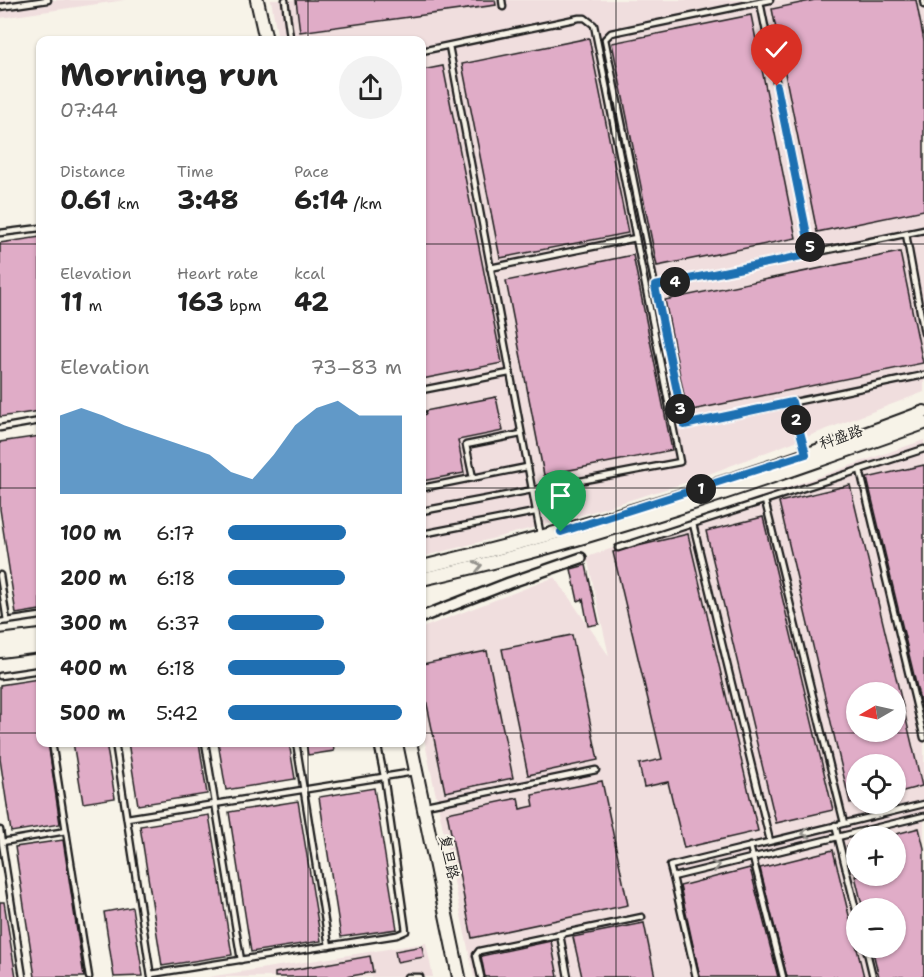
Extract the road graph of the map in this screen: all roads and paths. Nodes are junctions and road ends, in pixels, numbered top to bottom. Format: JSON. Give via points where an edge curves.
{"nodes":[{"id":1,"x":48,"y":0,"type":"edge"},
{"id":2,"x":257,"y":0,"type":"edge"},
{"id":3,"x":285,"y":0,"type":"edge"},
{"id":4,"x":502,"y":0,"type":"edge"},
{"id":5,"x":770,"y":0,"type":"edge"},
{"id":6,"x":923,"y":0,"type":"edge"},
{"id":7,"x":760,"y":2,"type":"junction"},
{"id":8,"x":924,"y":5,"type":"edge"},
{"id":9,"x":0,"y":7,"type":"edge"},
{"id":10,"x":503,"y":7,"type":"dead end"},
{"id":11,"x":265,"y":36,"type":"edge"},
{"id":12,"x":290,"y":36,"type":"edge"},
{"id":13,"x":449,"y":46,"type":"junction"},
{"id":14,"x":426,"y":50,"type":"edge"},
{"id":15,"x":36,"y":228,"type":"edge"},
{"id":16,"x":924,"y":231,"type":"edge"},
{"id":17,"x":0,"y":233,"type":"edge"},
{"id":18,"x":906,"y":234,"type":"junction"},
{"id":19,"x":636,"y":238,"type":"junction"},
{"id":20,"x":811,"y":254,"type":"junction"},
{"id":21,"x":490,"y":268,"type":"junction"},
{"id":22,"x":655,"y":286,"type":"junction"},
{"id":23,"x":924,"y":333,"type":"edge"},
{"id":24,"x":509,"y":373,"type":"junction"},
{"id":25,"x":924,"y":375,"type":"edge"},
{"id":26,"x":426,"y":389,"type":"edge"},
{"id":27,"x":792,"y":402,"type":"junction"},
{"id":28,"x":924,"y":412,"type":"edge"},
{"id":29,"x":36,"y":422,"type":"edge"},
{"id":30,"x":924,"y":423,"type":"edge"},
{"id":31,"x":0,"y":428,"type":"edge"},
{"id":32,"x":521,"y":435,"type":"junction"},
{"id":33,"x":924,"y":449,"type":"edge"},
{"id":34,"x":807,"y":459,"type":"junction"},
{"id":35,"x":527,"y":467,"type":"junction"},
{"id":36,"x":860,"y":470,"type":"junction"},
{"id":37,"x":473,"y":478,"type":"junction"},
{"id":38,"x":426,"y":487,"type":"edge"},
{"id":39,"x":531,"y":490,"type":"junction"},
{"id":40,"x":765,"y":501,"type":"junction"},
{"id":41,"x":426,"y":510,"type":"edge"},
{"id":42,"x":536,"y":512,"type":"junction"},
{"id":43,"x":693,"y":525,"type":"junction"},
{"id":44,"x":426,"y":533,"type":"edge"},
{"id":45,"x":543,"y":543,"type":"junction"},
{"id":46,"x":618,"y":548,"type":"dead end"},
{"id":47,"x":581,"y":558,"type":"dead end"},
{"id":48,"x":426,"y":566,"type":"edge"},
{"id":49,"x":0,"y":575,"type":"edge"},
{"id":50,"x":426,"y":578,"type":"edge"},
{"id":51,"x":426,"y":615,"type":"edge"},
{"id":52,"x":36,"y":617,"type":"edge"},
{"id":53,"x":7,"y":621,"type":"junction"},
{"id":54,"x":0,"y":622,"type":"edge"},
{"id":55,"x":36,"y":636,"type":"edge"},
{"id":56,"x":0,"y":641,"type":"edge"},
{"id":57,"x":36,"y":646,"type":"edge"},
{"id":58,"x":0,"y":651,"type":"edge"},
{"id":59,"x":36,"y":671,"type":"edge"},
{"id":60,"x":0,"y":676,"type":"edge"},
{"id":61,"x":924,"y":738,"type":"edge"},
{"id":62,"x":53,"y":747,"type":"edge"},
{"id":63,"x":116,"y":747,"type":"edge"},
{"id":64,"x":206,"y":747,"type":"edge"},
{"id":65,"x":297,"y":747,"type":"edge"},
{"id":66,"x":378,"y":747,"type":"edge"},
{"id":67,"x":411,"y":747,"type":"edge"},
{"id":68,"x":596,"y":770,"type":"dead end"},
{"id":69,"x":416,"y":772,"type":"junction"},
{"id":70,"x":384,"y":776,"type":"junction"},
{"id":71,"x":303,"y":789,"type":"junction"},
{"id":72,"x":216,"y":803,"type":"junction"},
{"id":73,"x":923,"y":804,"type":"edge"},
{"id":74,"x":423,"y":806,"type":"junction"},
{"id":75,"x":924,"y":815,"type":"edge"},
{"id":76,"x":127,"y":818,"type":"junction"},
{"id":77,"x":844,"y":823,"type":"junction"},
{"id":78,"x":835,"y":825,"type":"junction"},
{"id":79,"x":0,"y":830,"type":"edge"},
{"id":80,"x":66,"y":831,"type":"junction"},
{"id":81,"x":838,"y":837,"type":"junction"},
{"id":82,"x":770,"y":841,"type":"junction"},
{"id":83,"x":2,"y":842,"type":"junction"},
{"id":84,"x":750,"y":846,"type":"junction"},
{"id":85,"x":753,"y":857,"type":"junction"},
{"id":86,"x":673,"y":877,"type":"junction"},
{"id":87,"x":853,"y":898,"type":"edge"},
{"id":88,"x":642,"y":917,"type":"dead end"},
{"id":89,"x":560,"y":935,"type":"junction"},
{"id":90,"x":329,"y":946,"type":"junction"},
{"id":91,"x":868,"y":958,"type":"edge"},
{"id":92,"x":241,"y":960,"type":"junction"},
{"id":93,"x":151,"y":976,"type":"edge"},
{"id":94,"x":23,"y":977,"type":"edge"},
{"id":95,"x":89,"y":977,"type":"edge"},
{"id":96,"x":407,"y":977,"type":"edge"},
{"id":97,"x":420,"y":977,"type":"edge"},
{"id":98,"x":459,"y":977,"type":"edge"},
{"id":99,"x":481,"y":977,"type":"edge"},
{"id":100,"x":568,"y":977,"type":"edge"},
{"id":101,"x":696,"y":977,"type":"edge"},
{"id":102,"x":783,"y":977,"type":"edge"},
{"id":103,"x":873,"y":977,"type":"edge"}],
"edges":[{"from":1,"to":9,"type":"lane"},
{"from":2,"to":11,"type":"street"},
{"from":3,"to":12,"type":"lane"},
{"from":4,"to":10,"type":"lane"},
{"from":5,"to":7,"type":"lane"},
{"from":6,"to":8,"type":"lane"},
{"from":7,"to":20,"type":"lane"},
{"from":7,"to":22,"type":"lane","via":[[611,33],[605,39]]},
{"from":13,"to":14,"type":"lane"},
{"from":13,"to":19,"type":"lane","via":[[579,18],[590,21]]},
{"from":13,"to":21,"type":"lane"},
{"from":15,"to":17,"type":"lane"},
{"from":16,"to":18,"type":"lane"},
{"from":18,"to":20,"type":"lane"},
{"from":18,"to":23,"type":"lane"},
{"from":19,"to":21,"type":"lane"},
{"from":19,"to":39,"type":"lane","via":[[680,462]]},
{"from":20,"to":22,"type":"lane"},
{"from":21,"to":24,"type":"lane"},
{"from":22,"to":27,"type":"lane","via":[[684,425]]},
{"from":24,"to":26,"type":"lane"},
{"from":24,"to":32,"type":"lane"},
{"from":25,"to":27,"type":"lane"},
{"from":27,"to":34,"type":"lane"},
{"from":28,"to":34,"type":"street","name":"科盛路"},
{"from":29,"to":31,"type":"lane"},
{"from":30,"to":34,"type":"street","name":"科盛路"},
{"from":32,"to":35,"type":"lane"},
{"from":32,"to":37,"type":"lane","via":[[466,445]]},
{"from":33,"to":36,"type":"lane"},
{"from":34,"to":45,"type":"street","name":"科盛路"},
{"from":35,"to":37,"type":"lane"},
{"from":35,"to":39,"type":"lane"},
{"from":36,"to":40,"type":"lane"},
{"from":36,"to":61,"type":"lane"},
{"from":37,"to":38,"type":"lane"},
{"from":39,"to":41,"type":"lane"},
{"from":39,"to":42,"type":"lane"},
{"from":40,"to":43,"type":"lane"},
{"from":40,"to":77,"type":"lane"},
{"from":42,"to":44,"type":"lane"},
{"from":42,"to":45,"type":"lane"},
{"from":43,"to":46,"type":"lane"},
{"from":43,"to":82,"type":"lane"},
{"from":45,"to":48,"type":"street","name":"科盛路"},
{"from":50,"to":45,"type":"street","name":"科盛路","one_way":true},
{"from":47,"to":51,"type":"street"},
{"from":49,"to":53,"type":"lane"},
{"from":52,"to":53,"type":"lane"},
{"from":53,"to":54,"type":"lane"},
{"from":55,"to":56,"type":"street"},
{"from":57,"to":58,"type":"street"},
{"from":59,"to":60,"type":"lane"},
{"from":62,"to":80,"type":"lane"},
{"from":63,"to":76,"type":"lane"},
{"from":64,"to":72,"type":"lane"},
{"from":65,"to":71,"type":"lane"},
{"from":66,"to":70,"type":"lane"},
{"from":67,"to":69,"type":"street","name":"复旦路"},
{"from":68,"to":74,"type":"lane"},
{"from":69,"to":70,"type":"lane"},
{"from":69,"to":74,"type":"street","name":"复旦路"},
{"from":70,"to":71,"type":"lane"},
{"from":70,"to":90,"type":"lane","via":[[406,931]]},
{"from":71,"to":72,"type":"lane"},
{"from":71,"to":90,"type":"lane"},
{"from":72,"to":76,"type":"lane"},
{"from":72,"to":92,"type":"lane"},
{"from":73,"to":75,"type":"lane"},
{"from":73,"to":77,"type":"lane"},
{"from":74,"to":98,"type":"street","name":"复旦路"},
{"from":75,"to":81,"type":"lane"},
{"from":76,"to":93,"type":"lane"},
{"from":77,"to":78,"type":"lane"},
{"from":78,"to":81,"type":"lane"},
{"from":78,"to":82,"type":"lane","one_way":true},
{"from":79,"to":83,"type":"lane"},
{"from":80,"to":83,"type":"lane"},
{"from":80,"to":95,"type":"lane"},
{"from":81,"to":85,"type":"lane"},
{"from":81,"to":87,"type":"lane"},
{"from":82,"to":84,"type":"lane"},
{"from":83,"to":94,"type":"lane"},
{"from":84,"to":85,"type":"lane"},
{"from":84,"to":86,"type":"lane","via":[[670,866]]},
{"from":86,"to":85,"type":"lane","one_way":true},
{"from":85,"to":102,"type":"lane"},
{"from":86,"to":101,"type":"lane"},
{"from":88,"to":89,"type":"lane"},
{"from":89,"to":99,"type":"lane","via":[[479,951],[476,955]]},
{"from":89,"to":100,"type":"lane"},
{"from":90,"to":92,"type":"lane"},
{"from":91,"to":103,"type":"lane"},
{"from":92,"to":93,"type":"lane"},
{"from":96,"to":97,"type":"lane"}]}
